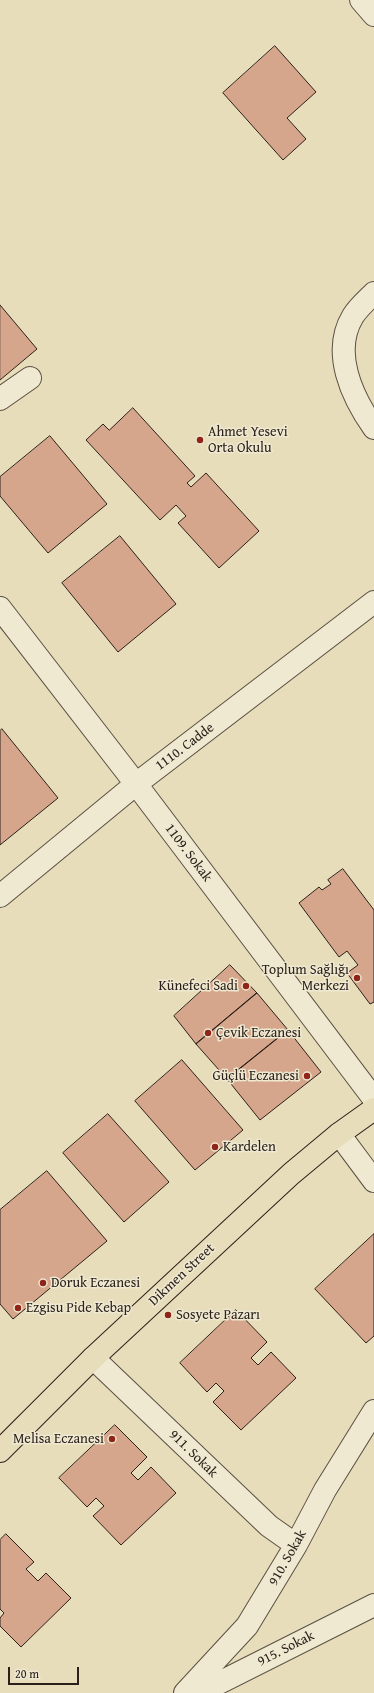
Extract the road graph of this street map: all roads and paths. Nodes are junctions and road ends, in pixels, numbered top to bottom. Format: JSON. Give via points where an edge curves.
{"nodes":[{"id":1,"x":361,"y":0,"type":"edge"},
{"id":2,"x":374,"y":15,"type":"edge"},
{"id":3,"x":374,"y":293,"type":"edge"},
{"id":4,"x":30,"y":378,"type":"dead end"},
{"id":5,"x":0,"y":399,"type":"edge"},
{"id":6,"x":374,"y":428,"type":"edge"},
{"id":7,"x":374,"y":602,"type":"edge"},
{"id":8,"x":0,"y":608,"type":"edge"},
{"id":9,"x":136,"y":784,"type":"junction"},
{"id":10,"x":0,"y":896,"type":"edge"},
{"id":11,"x":374,"y":1099,"type":"edge"},
{"id":12,"x":374,"y":1109,"type":"edge"},
{"id":13,"x":339,"y":1134,"type":"junction"},
{"id":14,"x":374,"y":1181,"type":"edge"},
{"id":15,"x":93,"y":1358,"type":"junction"},
{"id":16,"x":374,"y":1411,"type":"edge"},
{"id":17,"x":0,"y":1451,"type":"edge"},
{"id":18,"x":296,"y":1544,"type":"junction"},
{"id":19,"x":374,"y":1605,"type":"edge"},
{"id":20,"x":185,"y":1693,"type":"edge"},
{"id":21,"x":199,"y":1693,"type":"edge"}],
"edges":[{"from":1,"to":2,"type":"street"},
{"from":3,"to":6,"type":"street","via":[[353,316],[345,339],[344,364],[353,392]]},
{"from":4,"to":5,"type":"street"},
{"from":7,"to":9,"type":"street","name":"1110. Cadde"},
{"from":8,"to":9,"type":"street","name":"1109. Sokak"},
{"from":9,"to":10,"type":"street","name":"1110. Cadde"},
{"from":9,"to":11,"type":"street","name":"1109. Sokak"},
{"from":12,"to":13,"type":"main road","name":"Dikmen Street"},
{"from":13,"to":14,"type":"street"},
{"from":13,"to":15,"type":"main road","name":"Dikmen Street","via":[[291,1174]]},
{"from":15,"to":17,"type":"main road","name":"Dikmen Street"},
{"from":15,"to":18,"type":"street","name":"911. Sokak","via":[[269,1526]]},
{"from":16,"to":18,"type":"street","name":"910. Sokak","via":[[325,1490]]},
{"from":18,"to":20,"type":"street","name":"910. Sokak","via":[[247,1626]]},
{"from":19,"to":21,"type":"street","name":"915. Sokak"}]}
